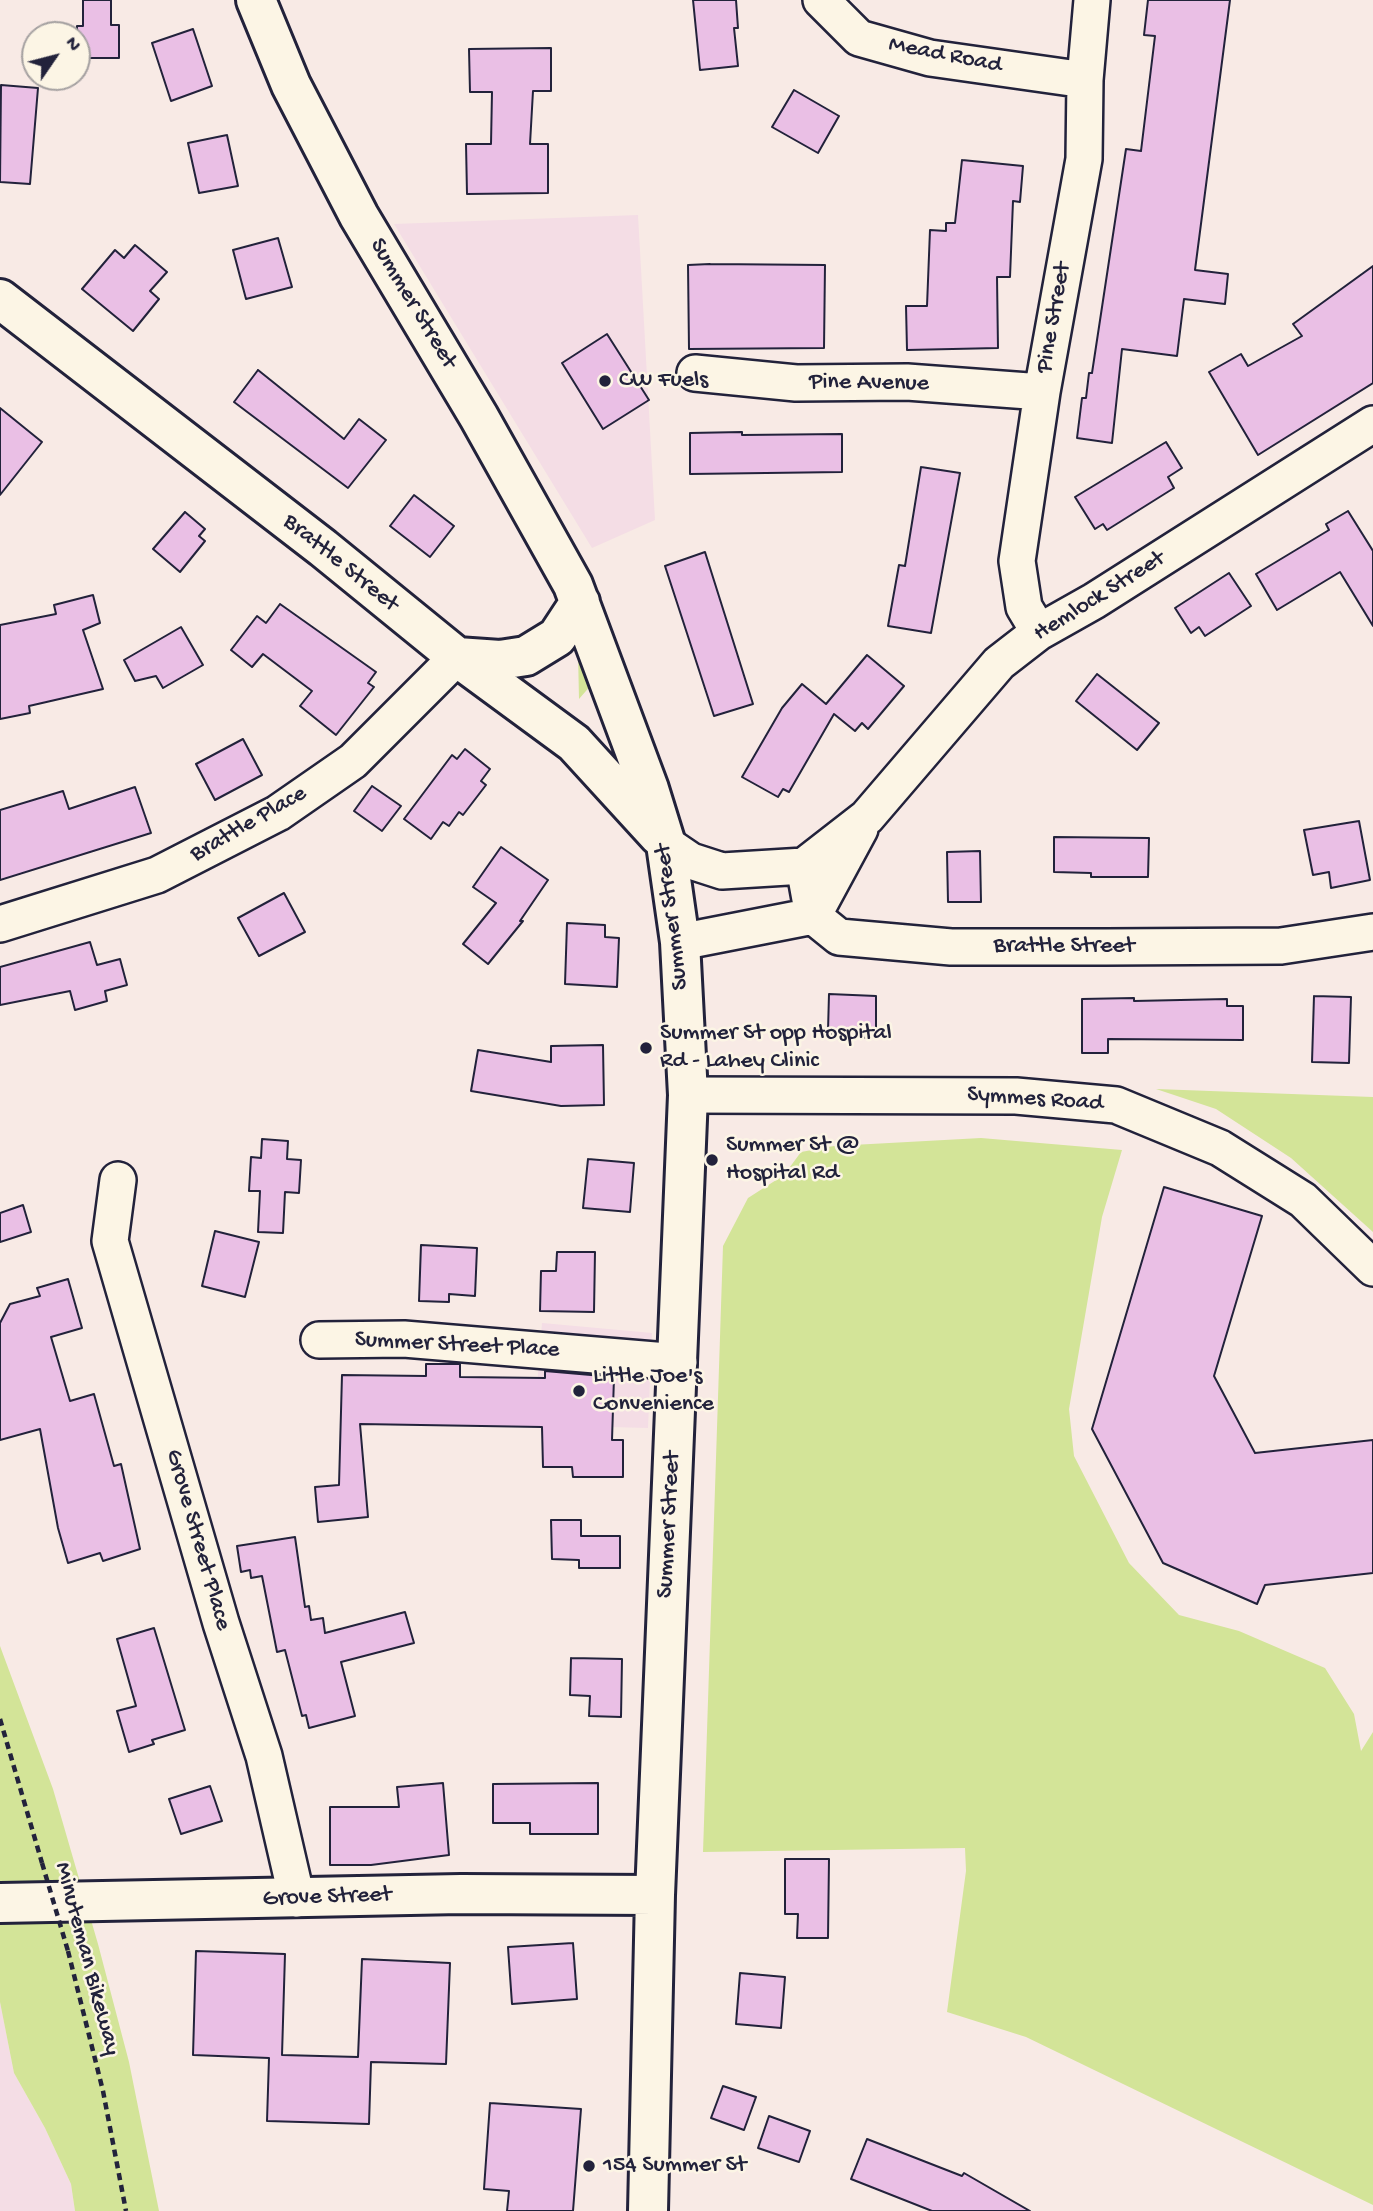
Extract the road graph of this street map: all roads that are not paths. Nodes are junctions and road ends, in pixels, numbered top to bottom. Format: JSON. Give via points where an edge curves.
{"nodes":[{"id":1,"x":256,"y":0,"type":"edge"},
{"id":2,"x":821,"y":0,"type":"edge"},
{"id":3,"x":1092,"y":0,"type":"edge"},
{"id":4,"x":1085,"y":80,"type":"junction"},
{"id":5,"x":0,"y":299,"type":"edge"},
{"id":6,"x":695,"y":373,"type":"dead end"},
{"id":7,"x":1042,"y":392,"type":"junction"},
{"id":8,"x":1373,"y":424,"type":"edge"},
{"id":9,"x":580,"y":602,"type":"junction"},
{"id":10,"x":1039,"y":632,"type":"junction"},
{"id":11,"x":457,"y":657,"type":"junction"},
{"id":12,"x":867,"y":817,"type":"junction"},
{"id":13,"x":666,"y":844,"type":"junction"},
{"id":14,"x":804,"y":866,"type":"junction"},
{"id":15,"x":813,"y":916,"type":"junction"},
{"id":16,"x":0,"y":924,"type":"edge"},
{"id":17,"x":1373,"y":932,"type":"edge"},
{"id":18,"x":680,"y":942,"type":"junction"},
{"id":19,"x":688,"y":1095,"type":"junction"},
{"id":20,"x":118,"y":1180,"type":"dead end"},
{"id":21,"x":1373,"y":1268,"type":"edge"},
{"id":22,"x":320,"y":1340,"type":"dead end"},
{"id":23,"x":679,"y":1362,"type":"junction"},
{"id":24,"x":655,"y":1895,"type":"junction"},
{"id":25,"x":297,"y":1899,"type":"junction"},
{"id":26,"x":0,"y":1903,"type":"edge"},
{"id":27,"x":648,"y":2211,"type":"edge"}],
"edges":[{"from":1,"to":9,"type":"main road","name":"Summer Street","via":[[291,85],[359,216],[479,417]]},
{"from":2,"to":4,"type":"street","name":"Mead Road","via":[[859,38],[930,58]]},
{"from":3,"to":4,"type":"street","name":"Pine Street"},
{"from":4,"to":7,"type":"street","name":"Pine Street","via":[[1084,159]]},
{"from":5,"to":11,"type":"main road","name":"Brattle Street"},
{"from":6,"to":7,"type":"street","name":"Pine Avenue","via":[[796,383],[907,382]]},
{"from":7,"to":10,"type":"street","name":"Pine Street","via":[[1017,561],[1024,607]]},
{"from":8,"to":10,"type":"street","name":"Hemlock Street"},
{"from":9,"to":11,"type":"main road","via":[[556,637],[526,656],[500,660]]},
{"from":9,"to":13,"type":"main road","name":"Summer Street"},
{"from":10,"to":12,"type":"street","name":"Hemlock Street","via":[[999,663]]},
{"from":11,"to":13,"type":"main road","name":"Brattle Street","via":[[574,743]]},
{"from":11,"to":16,"type":"street","name":"Brattle Place","via":[[353,761],[278,813],[157,875]]},
{"from":12,"to":14,"type":"street","name":"Hemlock Street"},
{"from":12,"to":15,"type":"street","name":"Hemlock Street"},
{"from":13,"to":14,"type":"street","via":[[691,860],[722,871]]},
{"from":13,"to":18,"type":"main road","name":"Summer Street"},
{"from":14,"to":15,"type":"street"},
{"from":15,"to":17,"type":"street","name":"Brattle Street","via":[[839,937],[951,947],[1281,946]]},
{"from":15,"to":18,"type":"street"},
{"from":18,"to":19,"type":"main road","name":"Summer Street"},
{"from":19,"to":21,"type":"street","name":"Symmes Road","via":[[1016,1096],[1116,1105],[1220,1149],[1303,1200]]},
{"from":19,"to":23,"type":"main road","name":"Summer Street"},
{"from":20,"to":25,"type":"street","name":"Grove Street Place","via":[[110,1241],[264,1756]]},
{"from":22,"to":23,"type":"street","name":"Summer Street Place","via":[[404,1339]]},
{"from":23,"to":24,"type":"main road","name":"Summer Street"},
{"from":24,"to":25,"type":"main road","name":"Grove Street"},
{"from":24,"to":27,"type":"main road","name":"Summer Street"},
{"from":25,"to":26,"type":"main road","name":"Grove Street"}]}
